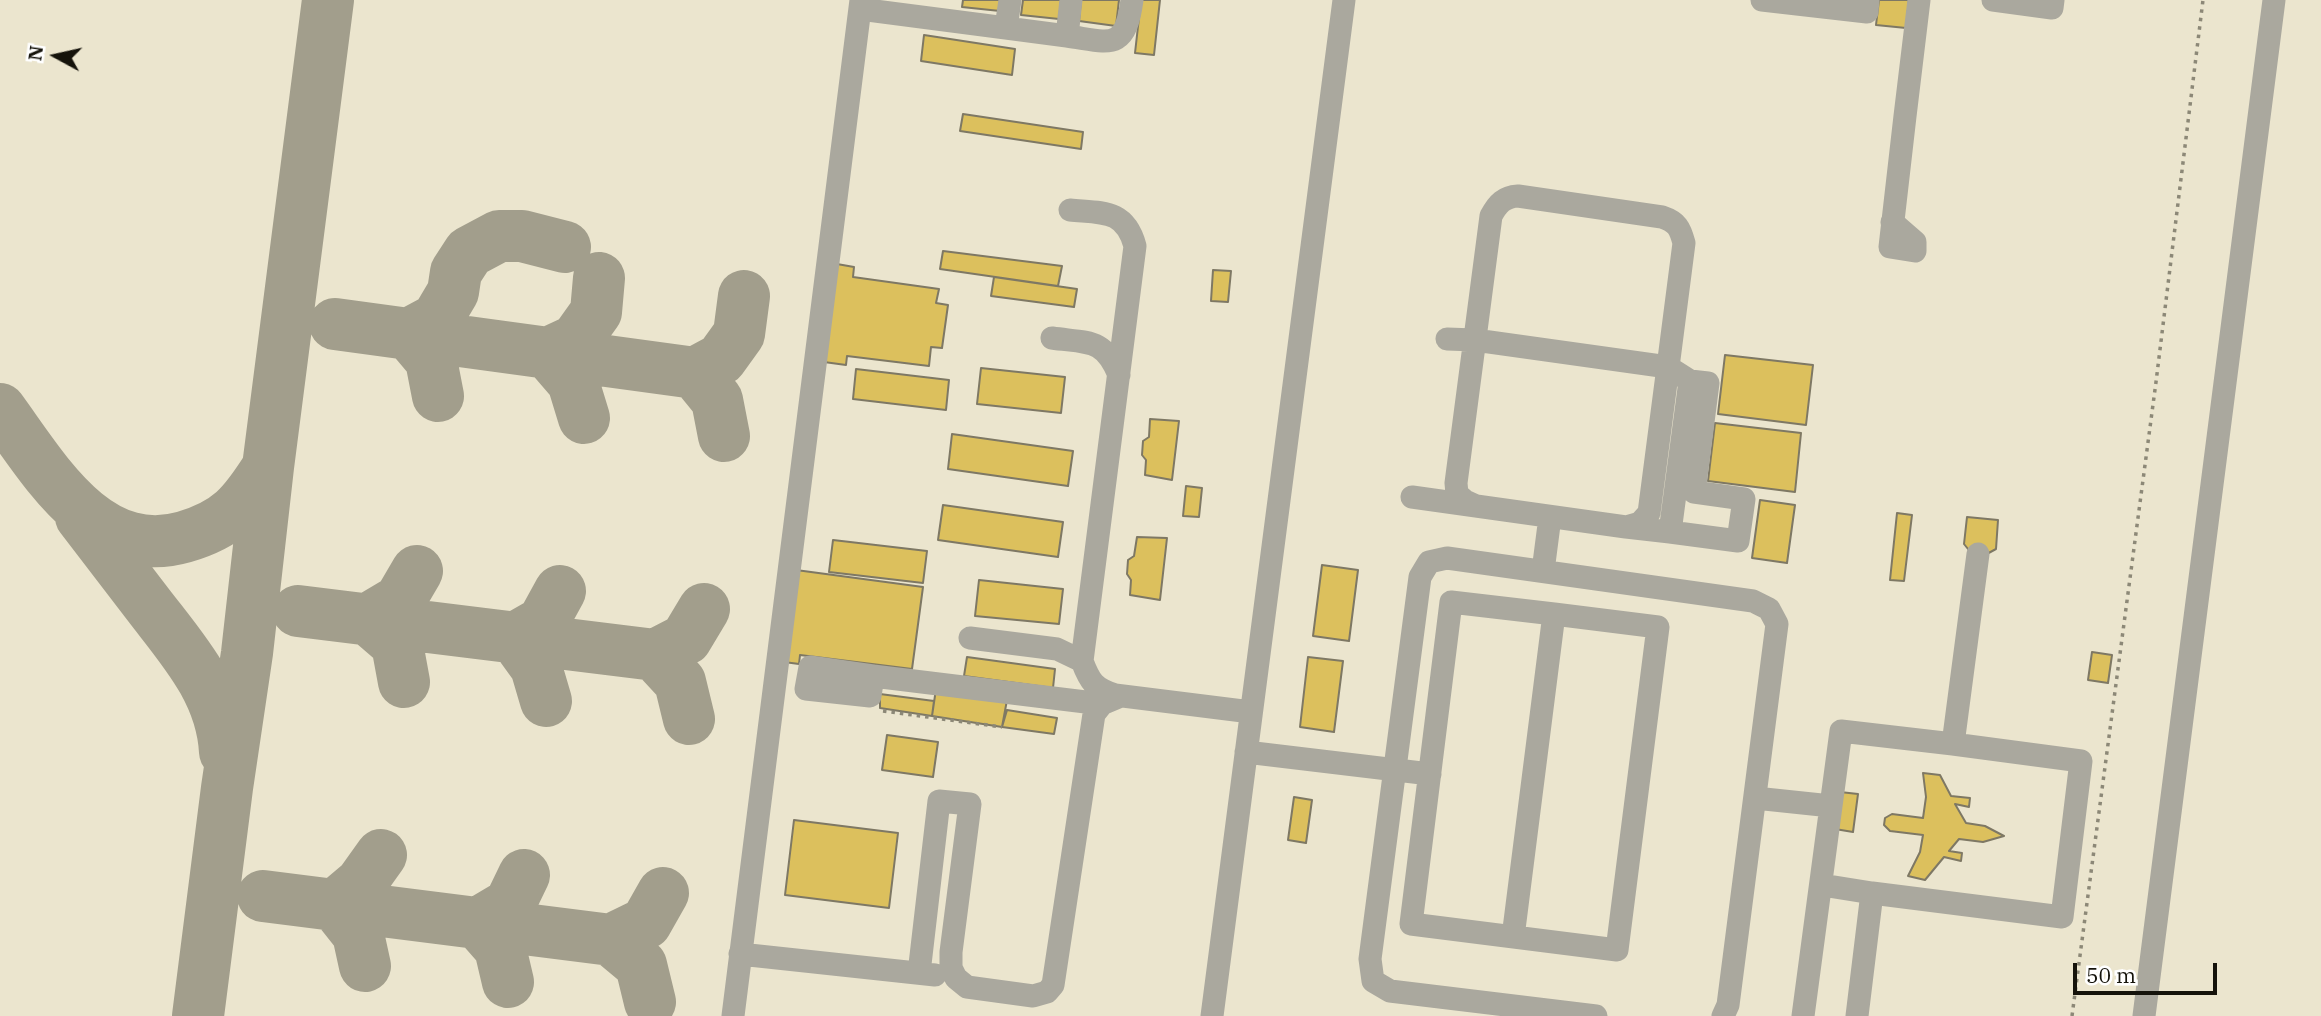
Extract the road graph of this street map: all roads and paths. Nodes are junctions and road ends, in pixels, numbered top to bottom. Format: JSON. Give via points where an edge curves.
{"nodes":[{"id":1,"x":1010,"y":0,"type":"edge"},
{"id":2,"x":1072,"y":0,"type":"edge"},
{"id":3,"x":1132,"y":0,"type":"edge"},
{"id":4,"x":1343,"y":0,"type":"edge"},
{"id":5,"x":1762,"y":0,"type":"edge"},
{"id":6,"x":1868,"y":0,"type":"edge"},
{"id":7,"x":1919,"y":0,"type":"edge"},
{"id":8,"x":1993,"y":0,"type":"edge"},
{"id":9,"x":2053,"y":0,"type":"edge"},
{"id":10,"x":2203,"y":0,"type":"edge"},
{"id":11,"x":2274,"y":0,"type":"edge"},
{"id":12,"x":861,"y":5,"type":"edge"},
{"id":13,"x":950,"y":10,"type":"edge"},
{"id":14,"x":1006,"y":28,"type":"junction"},
{"id":15,"x":1067,"y":36,"type":"junction"},
{"id":16,"x":1070,"y":210,"type":"dead end"},
{"id":17,"x":1892,"y":222,"type":"dead end"},
{"id":18,"x":1052,"y":338,"type":"dead end"},
{"id":19,"x":1447,"y":339,"type":"dead end"},
{"id":20,"x":1475,"y":340,"type":"junction"},
{"id":21,"x":1668,"y":368,"type":"junction"},
{"id":22,"x":1119,"y":376,"type":"junction"},
{"id":23,"x":1690,"y":381,"type":"junction"},
{"id":24,"x":1412,"y":497,"type":"dead end"},
{"id":25,"x":1476,"y":506,"type":"junction"},
{"id":26,"x":1550,"y":517,"type":"junction"},
{"id":27,"x":1626,"y":527,"type":"junction"},
{"id":28,"x":1670,"y":532,"type":"junction"},
{"id":29,"x":1978,"y":554,"type":"dead end"},
{"id":30,"x":1543,"y":572,"type":"junction"},
{"id":31,"x":1554,"y":614,"type":"junction"},
{"id":32,"x":970,"y":638,"type":"dead end"},
{"id":33,"x":1082,"y":661,"type":"junction"},
{"id":34,"x":873,"y":676,"type":"dead end"},
{"id":35,"x":1076,"y":700,"type":"junction"},
{"id":36,"x":1112,"y":700,"type":"junction"},
{"id":37,"x":871,"y":710,"type":"dead end"},
{"id":38,"x":1251,"y":712,"type":"junction"},
{"id":39,"x":1002,"y":727,"type":"dead end"},
{"id":40,"x":1953,"y":744,"type":"junction"},
{"id":41,"x":1246,"y":752,"type":"junction"},
{"id":42,"x":1395,"y":770,"type":"junction"},
{"id":43,"x":1430,"y":774,"type":"junction"},
{"id":44,"x":1755,"y":798,"type":"junction"},
{"id":45,"x":1831,"y":806,"type":"junction"},
{"id":46,"x":1822,"y":886,"type":"junction"},
{"id":47,"x":1871,"y":893,"type":"junction"},
{"id":48,"x":1513,"y":937,"type":"junction"},
{"id":49,"x":740,"y":954,"type":"junction"},
{"id":50,"x":919,"y":973,"type":"junction"},
{"id":51,"x":956,"y":978,"type":"junction"},
{"id":52,"x":733,"y":1016,"type":"edge"},
{"id":53,"x":1212,"y":1016,"type":"edge"},
{"id":54,"x":1596,"y":1016,"type":"edge"},
{"id":55,"x":1723,"y":1016,"type":"edge"},
{"id":56,"x":1803,"y":1016,"type":"edge"},
{"id":57,"x":1857,"y":1016,"type":"edge"},
{"id":58,"x":2072,"y":1016,"type":"edge"},
{"id":59,"x":2144,"y":1016,"type":"edge"}],
"edges":[{"from":1,"to":14,"type":"lane"},
{"from":2,"to":15,"type":"lane"},
{"from":3,"to":15,"type":"lane","via":[[1119,38]]},
{"from":4,"to":38,"type":"lane"},
{"from":5,"to":6,"type":"lane","via":[[1867,12]]},
{"from":7,"to":17,"type":"lane"},
{"from":8,"to":9,"type":"lane","via":[[2052,8]]},
{"from":10,"to":58,"type":"path"},
{"from":11,"to":59,"type":"lane"},
{"from":12,"to":13,"type":"lane"},
{"from":12,"to":49,"type":"lane"},
{"from":13,"to":14,"type":"lane"},
{"from":14,"to":15,"type":"lane"},
{"from":16,"to":22,"type":"lane","via":[[1106,213],[1120,218],[1131,231],[1135,246]]},
{"from":18,"to":22,"type":"lane","via":[[1099,346],[1111,357]]},
{"from":19,"to":20,"type":"lane"},
{"from":20,"to":21,"type":"lane"},
{"from":20,"to":21,"type":"lane","via":[[1491,216],[1506,197],[1531,197],[1662,217],[1680,228],[1684,243]]},
{"from":20,"to":25,"type":"lane","via":[[1456,483],[1457,494]]},
{"from":21,"to":23,"type":"lane"},
{"from":21,"to":27,"type":"lane","via":[[1649,513],[1640,523]]},
{"from":22,"to":33,"type":"lane"},
{"from":23,"to":28,"type":"lane"},
{"from":23,"to":28,"type":"lane","via":[[1707,383],[1694,492],[1744,499],[1743,510],[1738,541]]},
{"from":24,"to":25,"type":"lane"},
{"from":25,"to":26,"type":"lane"},
{"from":26,"to":27,"type":"lane"},
{"from":26,"to":30,"type":"lane"},
{"from":27,"to":28,"type":"lane"},
{"from":29,"to":40,"type":"lane"},
{"from":30,"to":42,"type":"lane","via":[[1447,558],[1429,562],[1420,577]]},
{"from":30,"to":44,"type":"lane","via":[[1753,601],[1769,609],[1777,624]]},
{"from":31,"to":43,"type":"lane","via":[[1451,602]]},
{"from":31,"to":48,"type":"lane"},
{"from":31,"to":48,"type":"lane","via":[[1658,627],[1617,950]]},
{"from":32,"to":33,"type":"lane","via":[[1057,649]]},
{"from":33,"to":35,"type":"lane"},
{"from":33,"to":36,"type":"lane","via":[[1088,677]]},
{"from":34,"to":35,"type":"lane"},
{"from":35,"to":36,"type":"lane"},
{"from":36,"to":38,"type":"lane"},
{"from":36,"to":51,"type":"lane","via":[[1094,713],[1054,985],[1033,996],[967,987]]},
{"from":37,"to":39,"type":"path"},
{"from":38,"to":41,"type":"lane"},
{"from":40,"to":45,"type":"lane","via":[[1841,731]]},
{"from":40,"to":47,"type":"lane","via":[[2081,761],[2062,917]]},
{"from":41,"to":42,"type":"lane"},
{"from":41,"to":53,"type":"lane"},
{"from":42,"to":43,"type":"lane"},
{"from":42,"to":54,"type":"lane","via":[[1370,959],[1373,981],[1390,990]]},
{"from":43,"to":48,"type":"lane","via":[[1411,924]]},
{"from":44,"to":45,"type":"lane"},
{"from":44,"to":55,"type":"lane"},
{"from":45,"to":46,"type":"lane"},
{"from":46,"to":47,"type":"lane"},
{"from":46,"to":56,"type":"lane"},
{"from":47,"to":57,"type":"lane"},
{"from":49,"to":50,"type":"lane"},
{"from":49,"to":52,"type":"lane"},
{"from":50,"to":51,"type":"lane"},
{"from":50,"to":51,"type":"lane","via":[[939,801],[970,804],[951,952]]}]}
